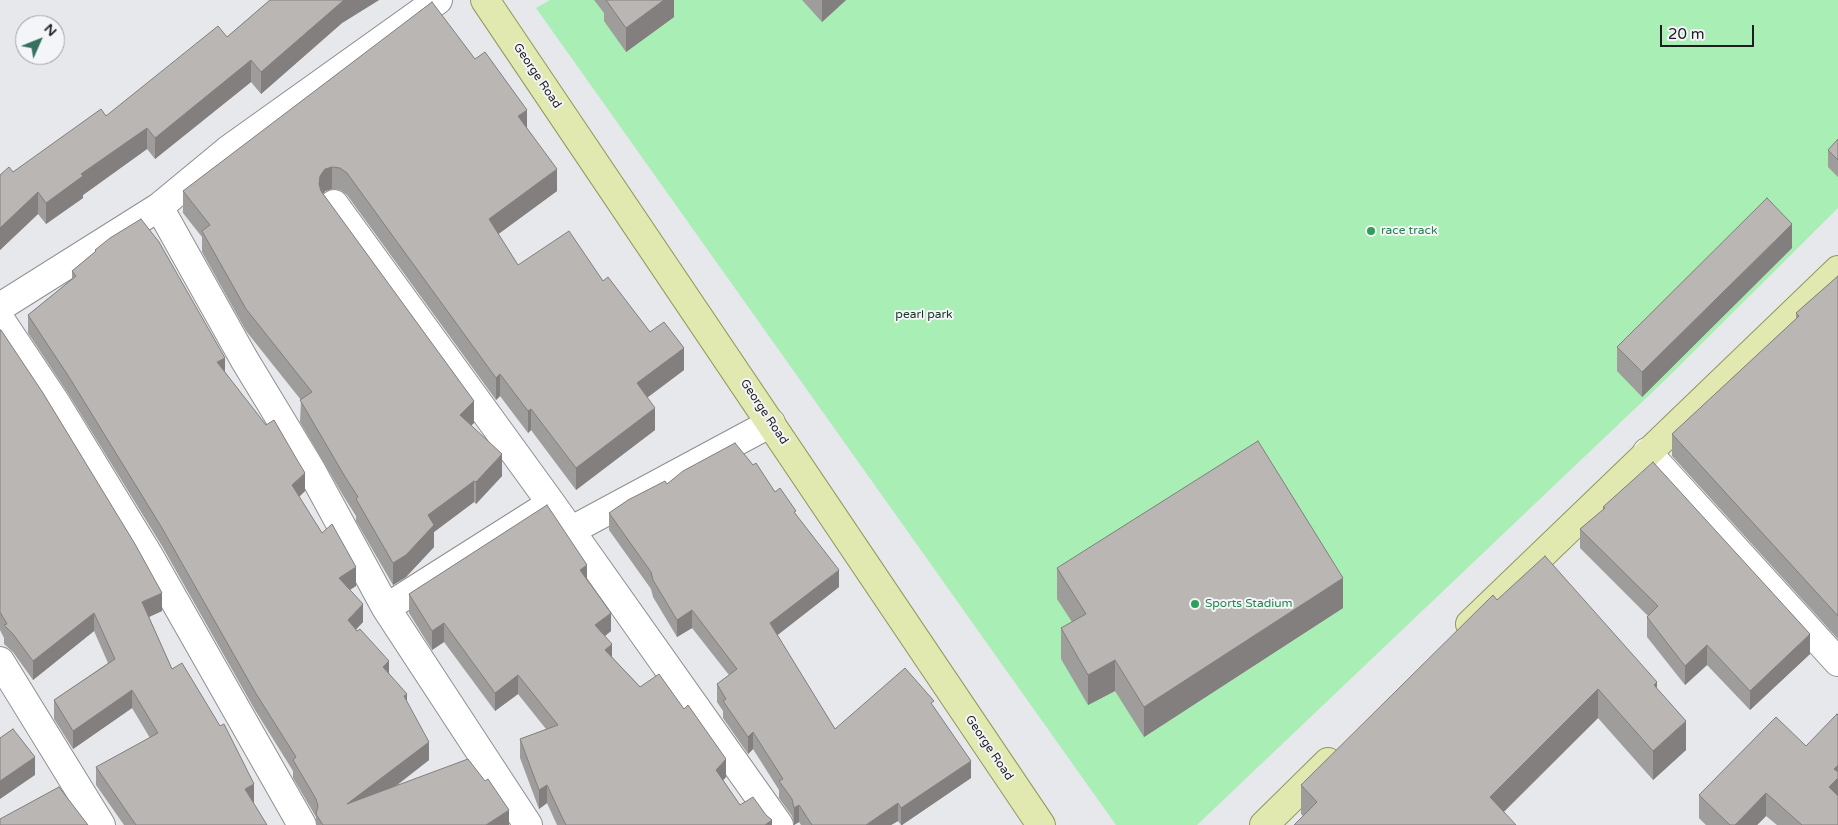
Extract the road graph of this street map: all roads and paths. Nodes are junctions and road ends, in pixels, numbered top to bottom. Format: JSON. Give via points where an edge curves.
{"nodes":[{"id":1,"x":438,"y":0,"type":"edge"},
{"id":2,"x":485,"y":0,"type":"edge"},
{"id":3,"x":334,"y":204,"type":"dead end"},
{"id":4,"x":159,"y":207,"type":"junction"},
{"id":5,"x":1838,"y":270,"type":"edge"},
{"id":6,"x":0,"y":306,"type":"edge"},
{"id":7,"x":0,"y":319,"type":"edge"},
{"id":8,"x":771,"y":422,"type":"junction"},
{"id":9,"x":1647,"y":452,"type":"junction"},
{"id":10,"x":552,"y":503,"type":"junction"},
{"id":11,"x":570,"y":531,"type":"junction"},
{"id":12,"x":386,"y":608,"type":"junction"},
{"id":13,"x":1456,"y":638,"type":"edge"},
{"id":14,"x":0,"y":661,"type":"edge"},
{"id":15,"x":1838,"y":662,"type":"edge"},
{"id":16,"x":1349,"y":742,"type":"edge"},
{"id":17,"x":101,"y":825,"type":"edge"},
{"id":18,"x":302,"y":825,"type":"edge"},
{"id":19,"x":528,"y":825,"type":"edge"},
{"id":20,"x":779,"y":825,"type":"edge"},
{"id":21,"x":1041,"y":825,"type":"edge"},
{"id":22,"x":1264,"y":825,"type":"edge"}],
"edges":[{"from":1,"to":4,"type":"street","via":[[228,150]]},
{"from":2,"to":8,"type":"main road","name":"George Road"},
{"from":3,"to":10,"type":"street"},
{"from":4,"to":6,"type":"street"},
{"from":4,"to":12,"type":"street","via":[[244,359],[310,468]]},
{"from":5,"to":9,"type":"main road"},
{"from":7,"to":18,"type":"street","via":[[56,403],[148,554]]},
{"from":8,"to":11,"type":"street"},
{"from":8,"to":21,"type":"main road","name":"George Road"},
{"from":9,"to":13,"type":"main road"},
{"from":9,"to":15,"type":"street"},
{"from":10,"to":11,"type":"street"},
{"from":10,"to":12,"type":"street"},
{"from":11,"to":20,"type":"street"},
{"from":12,"to":19,"type":"street"},
{"from":14,"to":17,"type":"street"},
{"from":16,"to":22,"type":"main road"}]}
